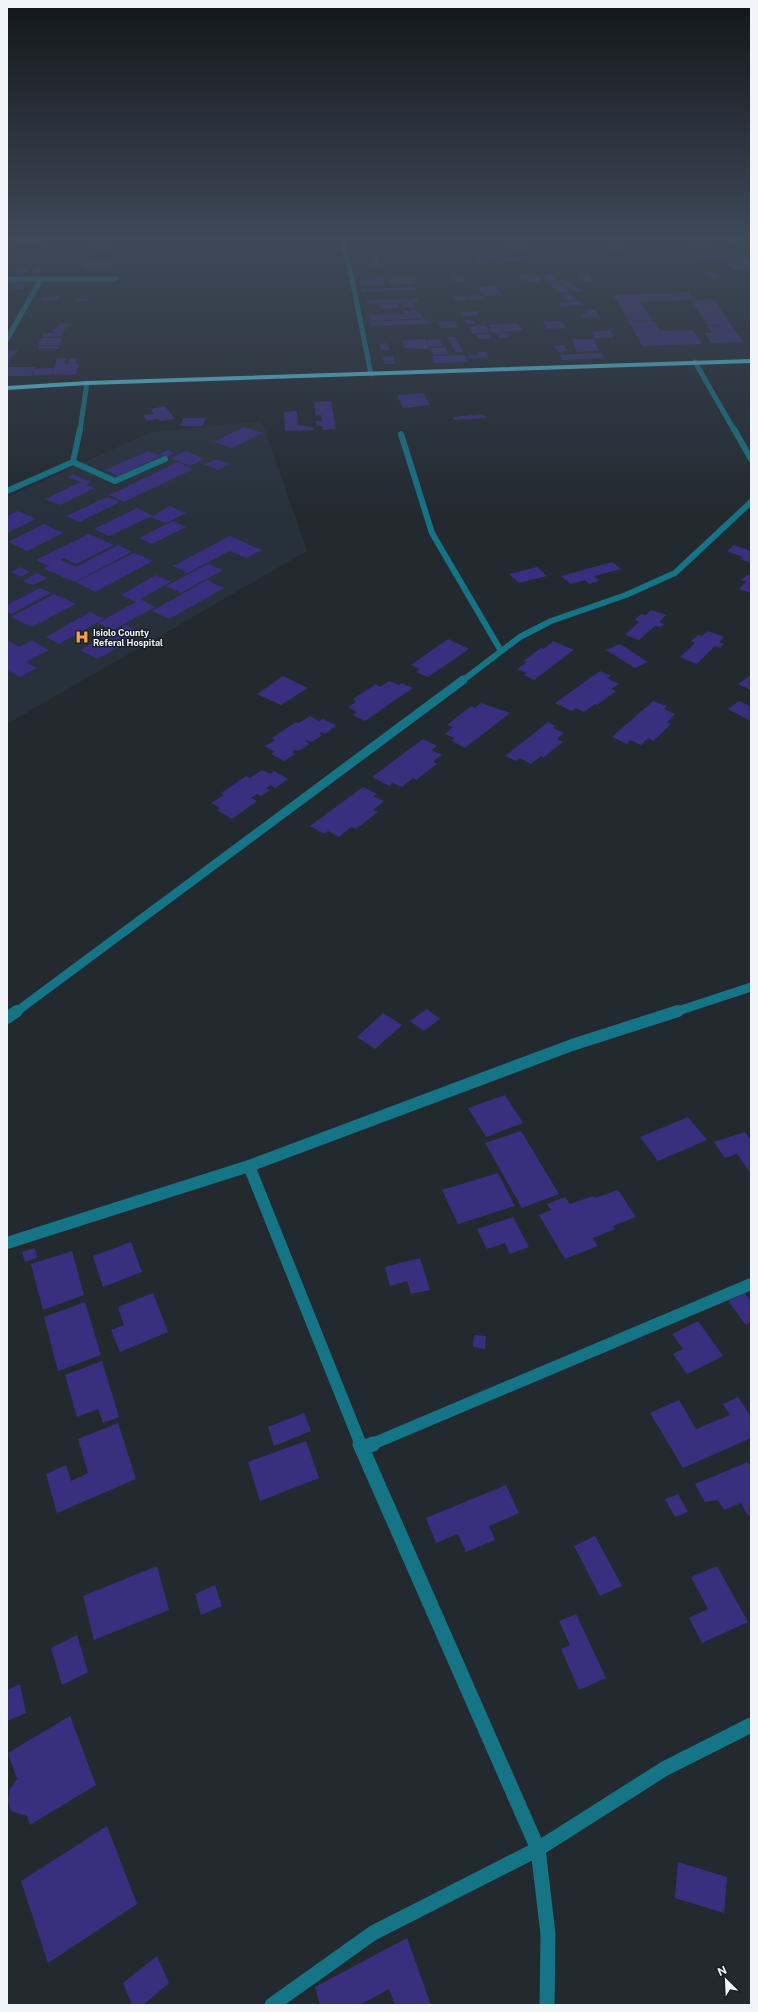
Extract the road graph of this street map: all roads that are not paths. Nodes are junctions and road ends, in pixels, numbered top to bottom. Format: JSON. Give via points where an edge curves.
{"nodes":[{"id":1,"x":362,"y":331,"type":"edge"},
{"id":2,"x":751,"y":360,"type":"edge"},
{"id":3,"x":695,"y":362,"type":"junction"},
{"id":4,"x":371,"y":374,"type":"junction"},
{"id":5,"x":87,"y":383,"type":"junction"},
{"id":6,"x":7,"y":388,"type":"edge"},
{"id":7,"x":401,"y":434,"type":"dead end"},
{"id":8,"x":165,"y":459,"type":"dead end"},
{"id":9,"x":751,"y":459,"type":"edge"},
{"id":10,"x":73,"y":462,"type":"junction"},
{"id":11,"x":7,"y":491,"type":"edge"},
{"id":12,"x":751,"y":502,"type":"edge"},
{"id":13,"x":501,"y":651,"type":"junction"},
{"id":14,"x":751,"y":987,"type":"edge"},
{"id":15,"x":7,"y":1018,"type":"edge"},
{"id":16,"x":249,"y":1166,"type":"junction"},
{"id":17,"x":7,"y":1243,"type":"edge"},
{"id":18,"x":751,"y":1284,"type":"edge"},
{"id":19,"x":362,"y":1448,"type":"junction"},
{"id":20,"x":751,"y":1725,"type":"edge"},
{"id":21,"x":538,"y":1849,"type":"junction"},
{"id":22,"x":272,"y":2005,"type":"edge"},
{"id":23,"x":547,"y":2005,"type":"edge"}],
"edges":[{"from":1,"to":4,"type":"street"},
{"from":2,"to":3,"type":"highway"},
{"from":3,"to":4,"type":"highway"},
{"from":3,"to":9,"type":"street"},
{"from":4,"to":5,"type":"highway"},
{"from":5,"to":6,"type":"highway"},
{"from":5,"to":10,"type":"street"},
{"from":7,"to":13,"type":"street","via":[[432,533]]},
{"from":8,"to":10,"type":"street","via":[[115,481]]},
{"from":10,"to":11,"type":"street"},
{"from":12,"to":13,"type":"street","via":[[674,573],[626,595],[551,621],[520,637]]},
{"from":13,"to":15,"type":"street"},
{"from":14,"to":16,"type":"street","via":[[572,1045]]},
{"from":16,"to":17,"type":"street"},
{"from":16,"to":19,"type":"street"},
{"from":18,"to":19,"type":"street"},
{"from":19,"to":21,"type":"street"},
{"from":20,"to":21,"type":"street","via":[[664,1769]]},
{"from":21,"to":22,"type":"street","via":[[373,1932]]},
{"from":21,"to":23,"type":"street","via":[[548,1934]]}]}
